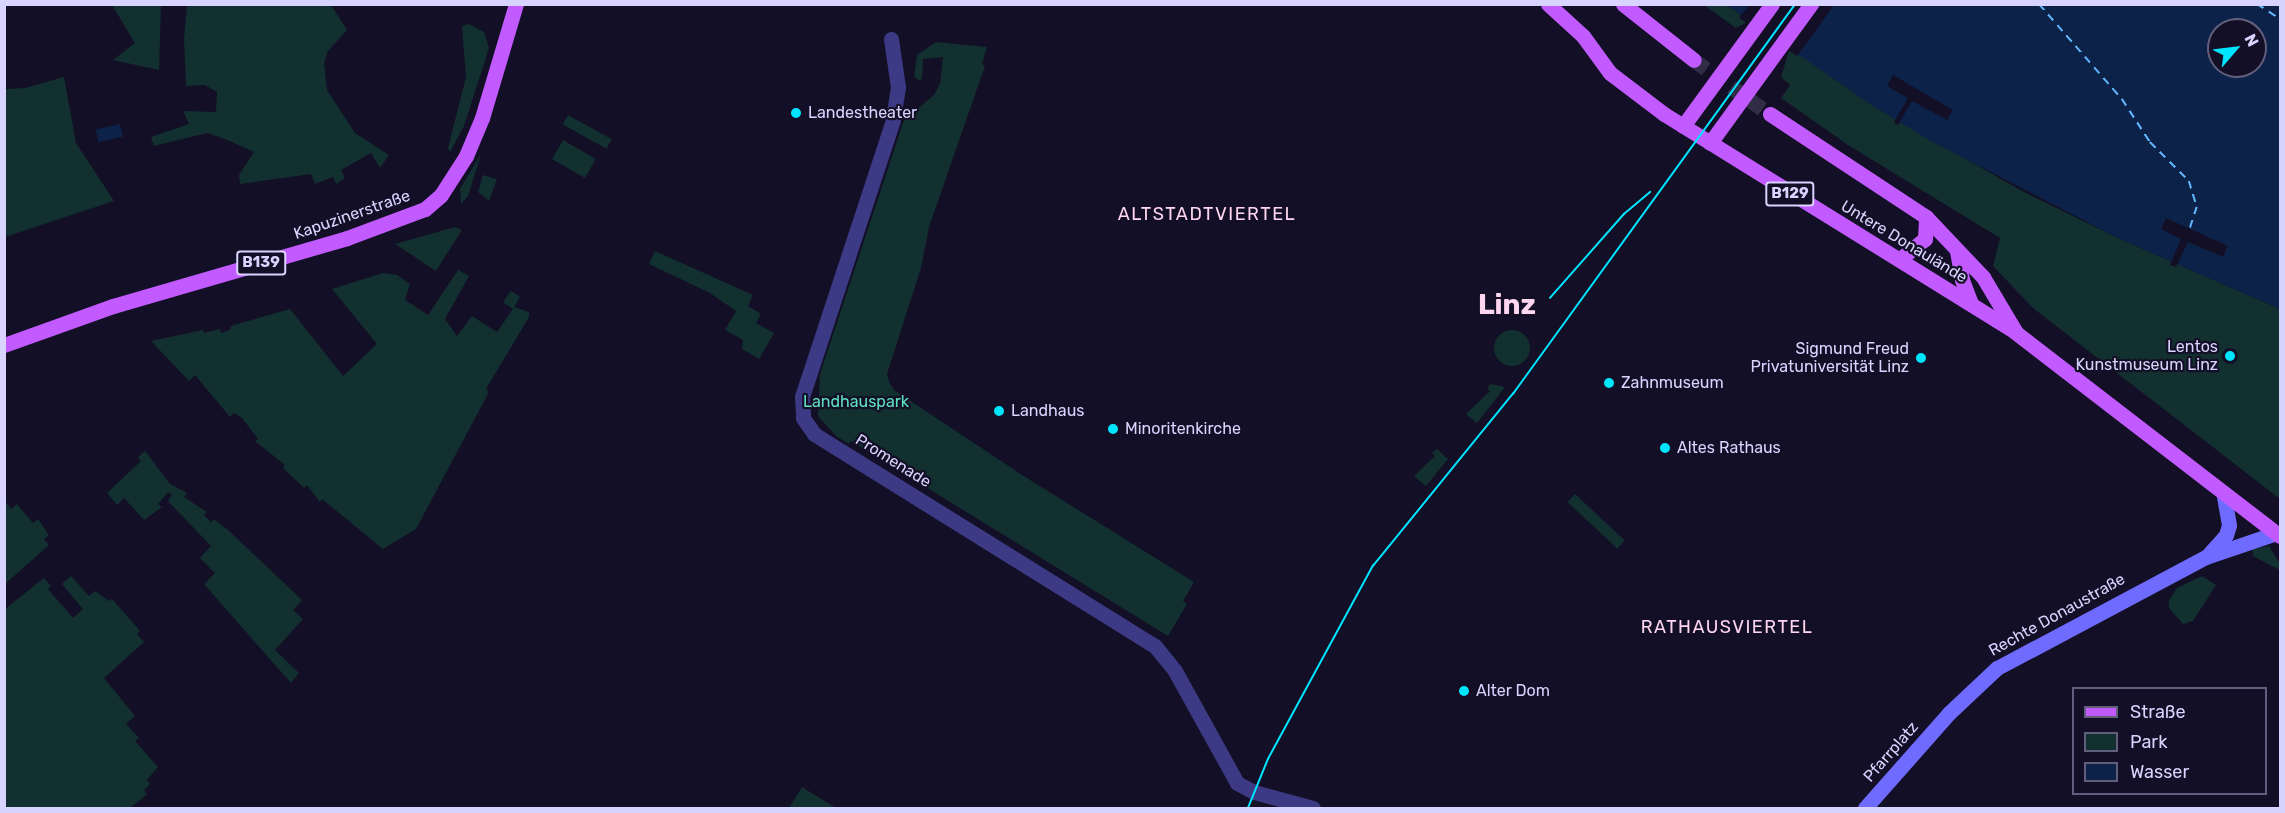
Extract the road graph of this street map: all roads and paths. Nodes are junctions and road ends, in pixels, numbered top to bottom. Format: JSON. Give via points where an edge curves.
{"nodes":[{"id":1,"x":516,"y":4,"type":"edge"},
{"id":2,"x":1548,"y":4,"type":"edge"},
{"id":3,"x":1623,"y":4,"type":"edge"},
{"id":4,"x":1772,"y":4,"type":"edge"},
{"id":5,"x":1811,"y":4,"type":"edge"},
{"id":6,"x":891,"y":39,"type":"dead end"},
{"id":7,"x":1694,"y":60,"type":"tunnel mouth"},
{"id":8,"x":1770,"y":114,"type":"tunnel mouth"},
{"id":9,"x":1683,"y":126,"type":"junction"},
{"id":10,"x":1710,"y":143,"type":"junction"},
{"id":11,"x":1926,"y":217,"type":"junction"},
{"id":12,"x":1957,"y":251,"type":"junction"},
{"id":13,"x":1900,"y":259,"type":"junction"},
{"id":14,"x":1971,"y":303,"type":"junction"},
{"id":15,"x":2015,"y":332,"type":"junction"},
{"id":16,"x":4,"y":345,"type":"edge"},
{"id":17,"x":2224,"y":495,"type":"junction"},
{"id":18,"x":2278,"y":535,"type":"edge"},
{"id":19,"x":2206,"y":557,"type":"junction"},
{"id":20,"x":1940,"y":723,"type":"joint"},
{"id":21,"x":1867,"y":807,"type":"edge"},
{"id":22,"x":1313,"y":808,"type":"edge"}],
"edges":[{"from":1,"to":16,"type":"main road","name":"Kapuzinerstraße","number":"B139","via":[[482,118],[466,156],[441,195],[424,209],[347,238],[113,306]]},
{"from":2,"to":9,"type":"main road","number":"B129","via":[[1583,36],[1610,73]]},
{"from":3,"to":7,"type":"main road"},
{"from":4,"to":9,"type":"main road"},
{"from":5,"to":10,"type":"main road"},
{"from":6,"to":22,"type":"street","name":"Promenade","via":[[898,70],[893,120],[802,396],[803,418],[814,434],[1155,645],[1174,671],[1229,775],[1251,791]]},
{"from":8,"to":11,"type":"main road","name":"Untere Donaulände"},
{"from":9,"to":10,"type":"main road","name":"Untere Donaulände","number":"B129"},
{"from":10,"to":13,"type":"main road","name":"Untere Donaulände","number":"B129"},
{"from":11,"to":12,"type":"main road","name":"Untere Donaulände"},
{"from":11,"to":13,"type":"main road","via":[[1925,239]]},
{"from":12,"to":14,"type":"main road"},
{"from":12,"to":15,"type":"main road","name":"Untere Donaulände","via":[[1983,277]]},
{"from":13,"to":14,"type":"main road","name":"Untere Donaulände"},
{"from":14,"to":15,"type":"main road","name":"Untere Donaulände"},
{"from":15,"to":17,"type":"main road","name":"Untere Donaulände"},
{"from":17,"to":18,"type":"main road","name":"Untere Donaulände"},
{"from":17,"to":19,"type":"main road","name":"Rechte Donaustraße","via":[[2229,514],[2226,535]]},
{"from":18,"to":19,"type":"main road","name":"Rechte Donaustraße"},
{"from":19,"to":20,"type":"main road","name":"Rechte Donaustraße","via":[[1997,668]]},
{"from":20,"to":21,"type":"main road","name":"Pfarrplatz"}]}
